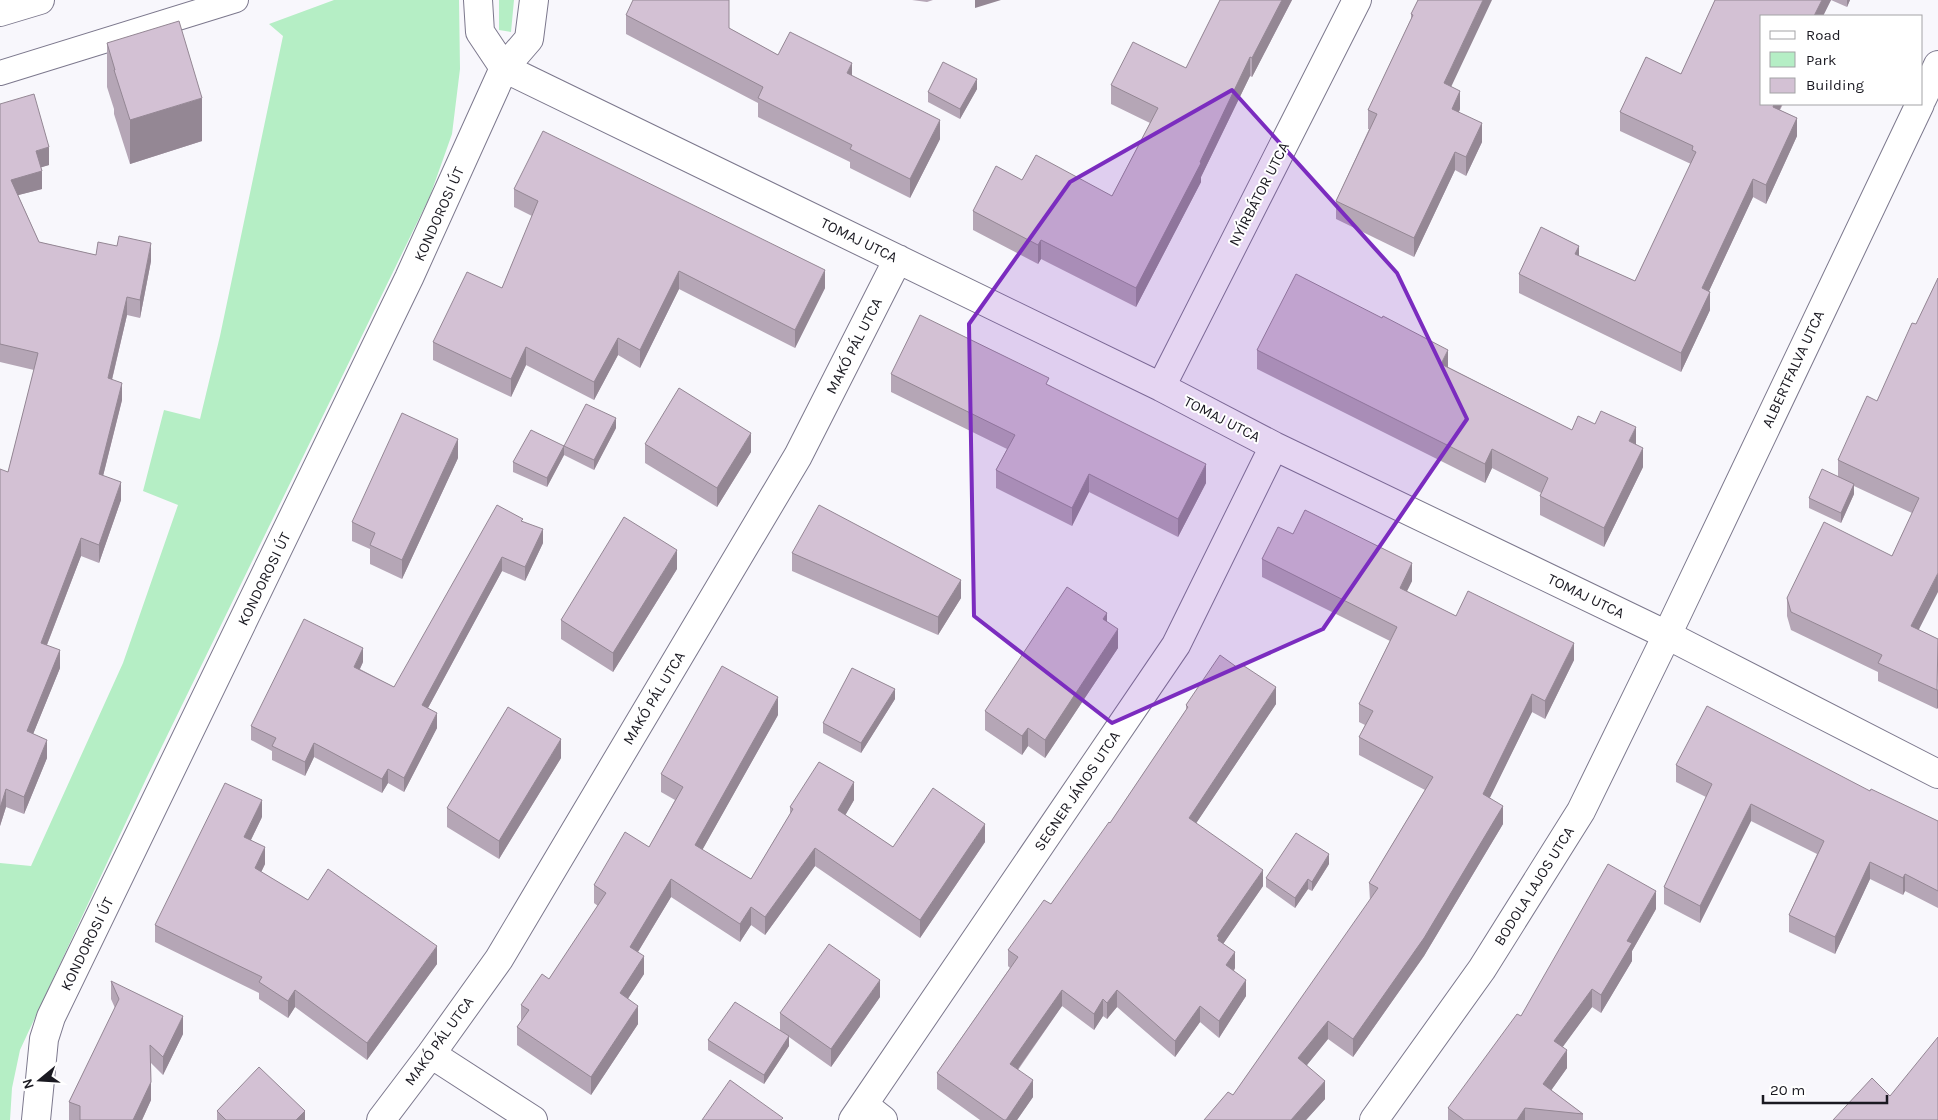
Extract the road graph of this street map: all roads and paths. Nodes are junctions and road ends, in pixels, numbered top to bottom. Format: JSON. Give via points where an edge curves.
{"nodes":[{"id":1,"x":40,"y":0,"type":"edge"},
{"id":2,"x":236,"y":0,"type":"edge"},
{"id":3,"x":478,"y":0,"type":"edge"},
{"id":4,"x":534,"y":0,"type":"edge"},
{"id":5,"x":1357,"y":0,"type":"edge"},
{"id":6,"x":0,"y":12,"type":"edge"},
{"id":7,"x":1938,"y":65,"type":"edge"},
{"id":8,"x":504,"y":68,"type":"junction"},
{"id":9,"x":0,"y":73,"type":"edge"},
{"id":10,"x":1923,"y":97,"type":"edge"},
{"id":11,"x":1920,"y":105,"type":"edge"},
{"id":12,"x":898,"y":259,"type":"junction"},
{"id":13,"x":1161,"y":388,"type":"junction"},
{"id":14,"x":1274,"y":446,"type":"junction"},
{"id":15,"x":1667,"y":635,"type":"junction"},
{"id":16,"x":1938,"y":774,"type":"edge"},
{"id":17,"x":431,"y":1054,"type":"junction"},
{"id":18,"x":867,"y":1115,"type":"edge"},
{"id":19,"x":36,"y":1120,"type":"edge"},
{"id":20,"x":381,"y":1120,"type":"edge"},
{"id":21,"x":533,"y":1120,"type":"edge"},
{"id":22,"x":1374,"y":1120,"type":"edge"}],
"edges":[{"from":1,"to":6,"type":"street"},
{"from":2,"to":9,"type":"lane"},
{"from":3,"to":8,"type":"street","via":[[480,32]]},
{"from":4,"to":8,"type":"street","name":"KONDOROSI ÚT","via":[[529,39]]},
{"from":5,"to":13,"type":"street","name":"NYÍRBÁTOR UTCA"},
{"from":7,"to":10,"type":"street"},
{"from":8,"to":12,"type":"street","name":"TOMAJ UTCA"},
{"from":8,"to":19,"type":"street","name":"KONDOROSI ÚT","via":[[409,278],[51,1017],[44,1038]]},
{"from":11,"to":15,"type":"street","name":"ALBERTFALVA UTCA"},
{"from":12,"to":13,"type":"street","name":"TOMAJ UTCA"},
{"from":12,"to":17,"type":"street","name":"MAKÓ PÁL UTCA","via":[[798,456],[499,958]]},
{"from":13,"to":14,"type":"street","name":"TOMAJ UTCA"},
{"from":14,"to":15,"type":"street","name":"TOMAJ UTCA"},
{"from":14,"to":18,"type":"street","name":"SEGNER JÁNOS UTCA","via":[[1176,645]]},
{"from":15,"to":16,"type":"street","name":"TOMAJ UTCA"},
{"from":15,"to":22,"type":"street","name":"BODOLA LAJOS UTCA","via":[[1581,811],[1482,969]]},
{"from":17,"to":20,"type":"street","name":"MAKÓ PÁL UTCA"},
{"from":17,"to":21,"type":"street"}]}
